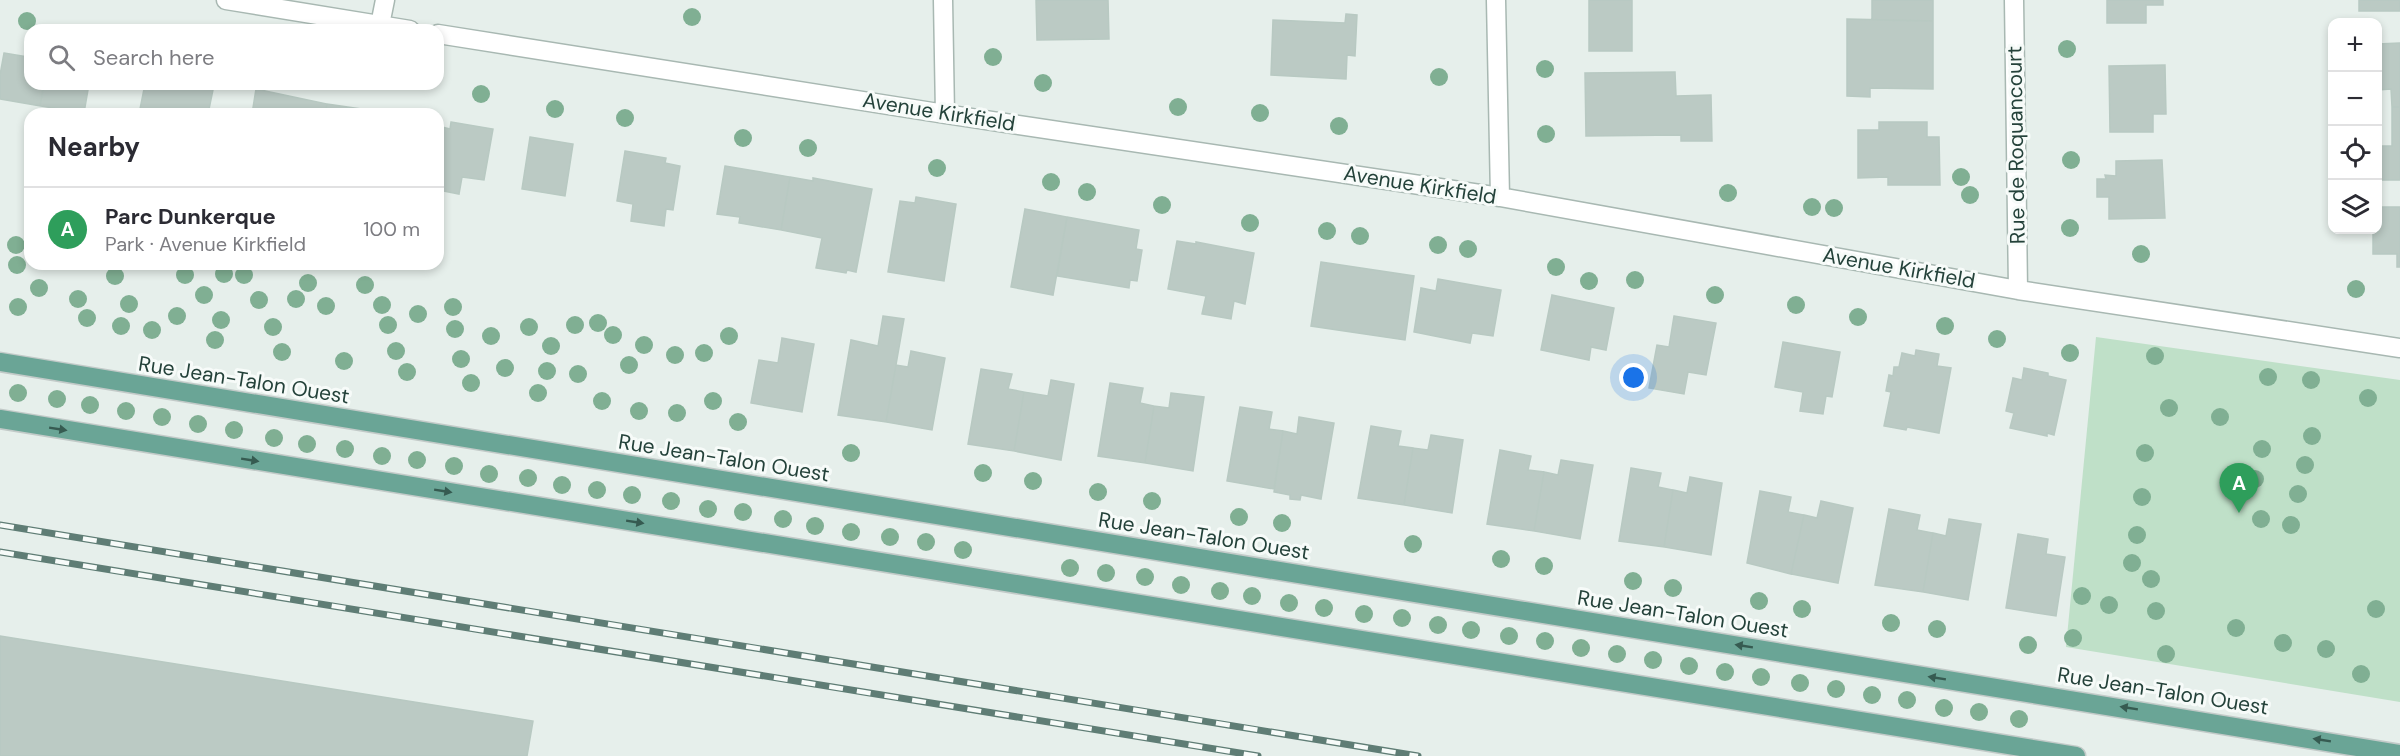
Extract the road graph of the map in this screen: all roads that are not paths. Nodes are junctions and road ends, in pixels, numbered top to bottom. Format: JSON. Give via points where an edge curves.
{"nodes":[{"id":1,"x":226,"y":0,"type":"edge"},
{"id":2,"x":385,"y":0,"type":"edge"},
{"id":3,"x":943,"y":0,"type":"edge"},
{"id":4,"x":1496,"y":0,"type":"edge"},
{"id":5,"x":2014,"y":0,"type":"edge"},
{"id":6,"x":374,"y":24,"type":"edge"},
{"id":7,"x":380,"y":24,"type":"edge"},
{"id":8,"x":444,"y":35,"type":"edge"},
{"id":9,"x":945,"y":114,"type":"junction"},
{"id":10,"x":1500,"y":197,"type":"junction"},
{"id":11,"x":2018,"y":290,"type":"junction"},
{"id":12,"x":2400,"y":348,"type":"edge"},
{"id":13,"x":0,"y":363,"type":"edge"},
{"id":14,"x":0,"y":419,"type":"edge"},
{"id":15,"x":2400,"y":753,"type":"edge"},
{"id":16,"x":2076,"y":756,"type":"edge"}],
"edges":[{"from":1,"to":6,"type":"street"},
{"from":2,"to":7,"type":"street"},
{"from":3,"to":9,"type":"street"},
{"from":4,"to":10,"type":"street"},
{"from":5,"to":11,"type":"street","name":"Rue de Roquancourt"},
{"from":8,"to":9,"type":"street","name":"Avenue Kirkfield"},
{"from":9,"to":10,"type":"street","name":"Avenue Kirkfield"},
{"from":10,"to":11,"type":"street","name":"Avenue Kirkfield"},
{"from":11,"to":12,"type":"street","name":"Avenue Kirkfield"},
{"from":15,"to":13,"type":"main road","name":"Rue Jean-Talon Ouest","one_way":true},
{"from":14,"to":16,"type":"main road","one_way":true}]}
